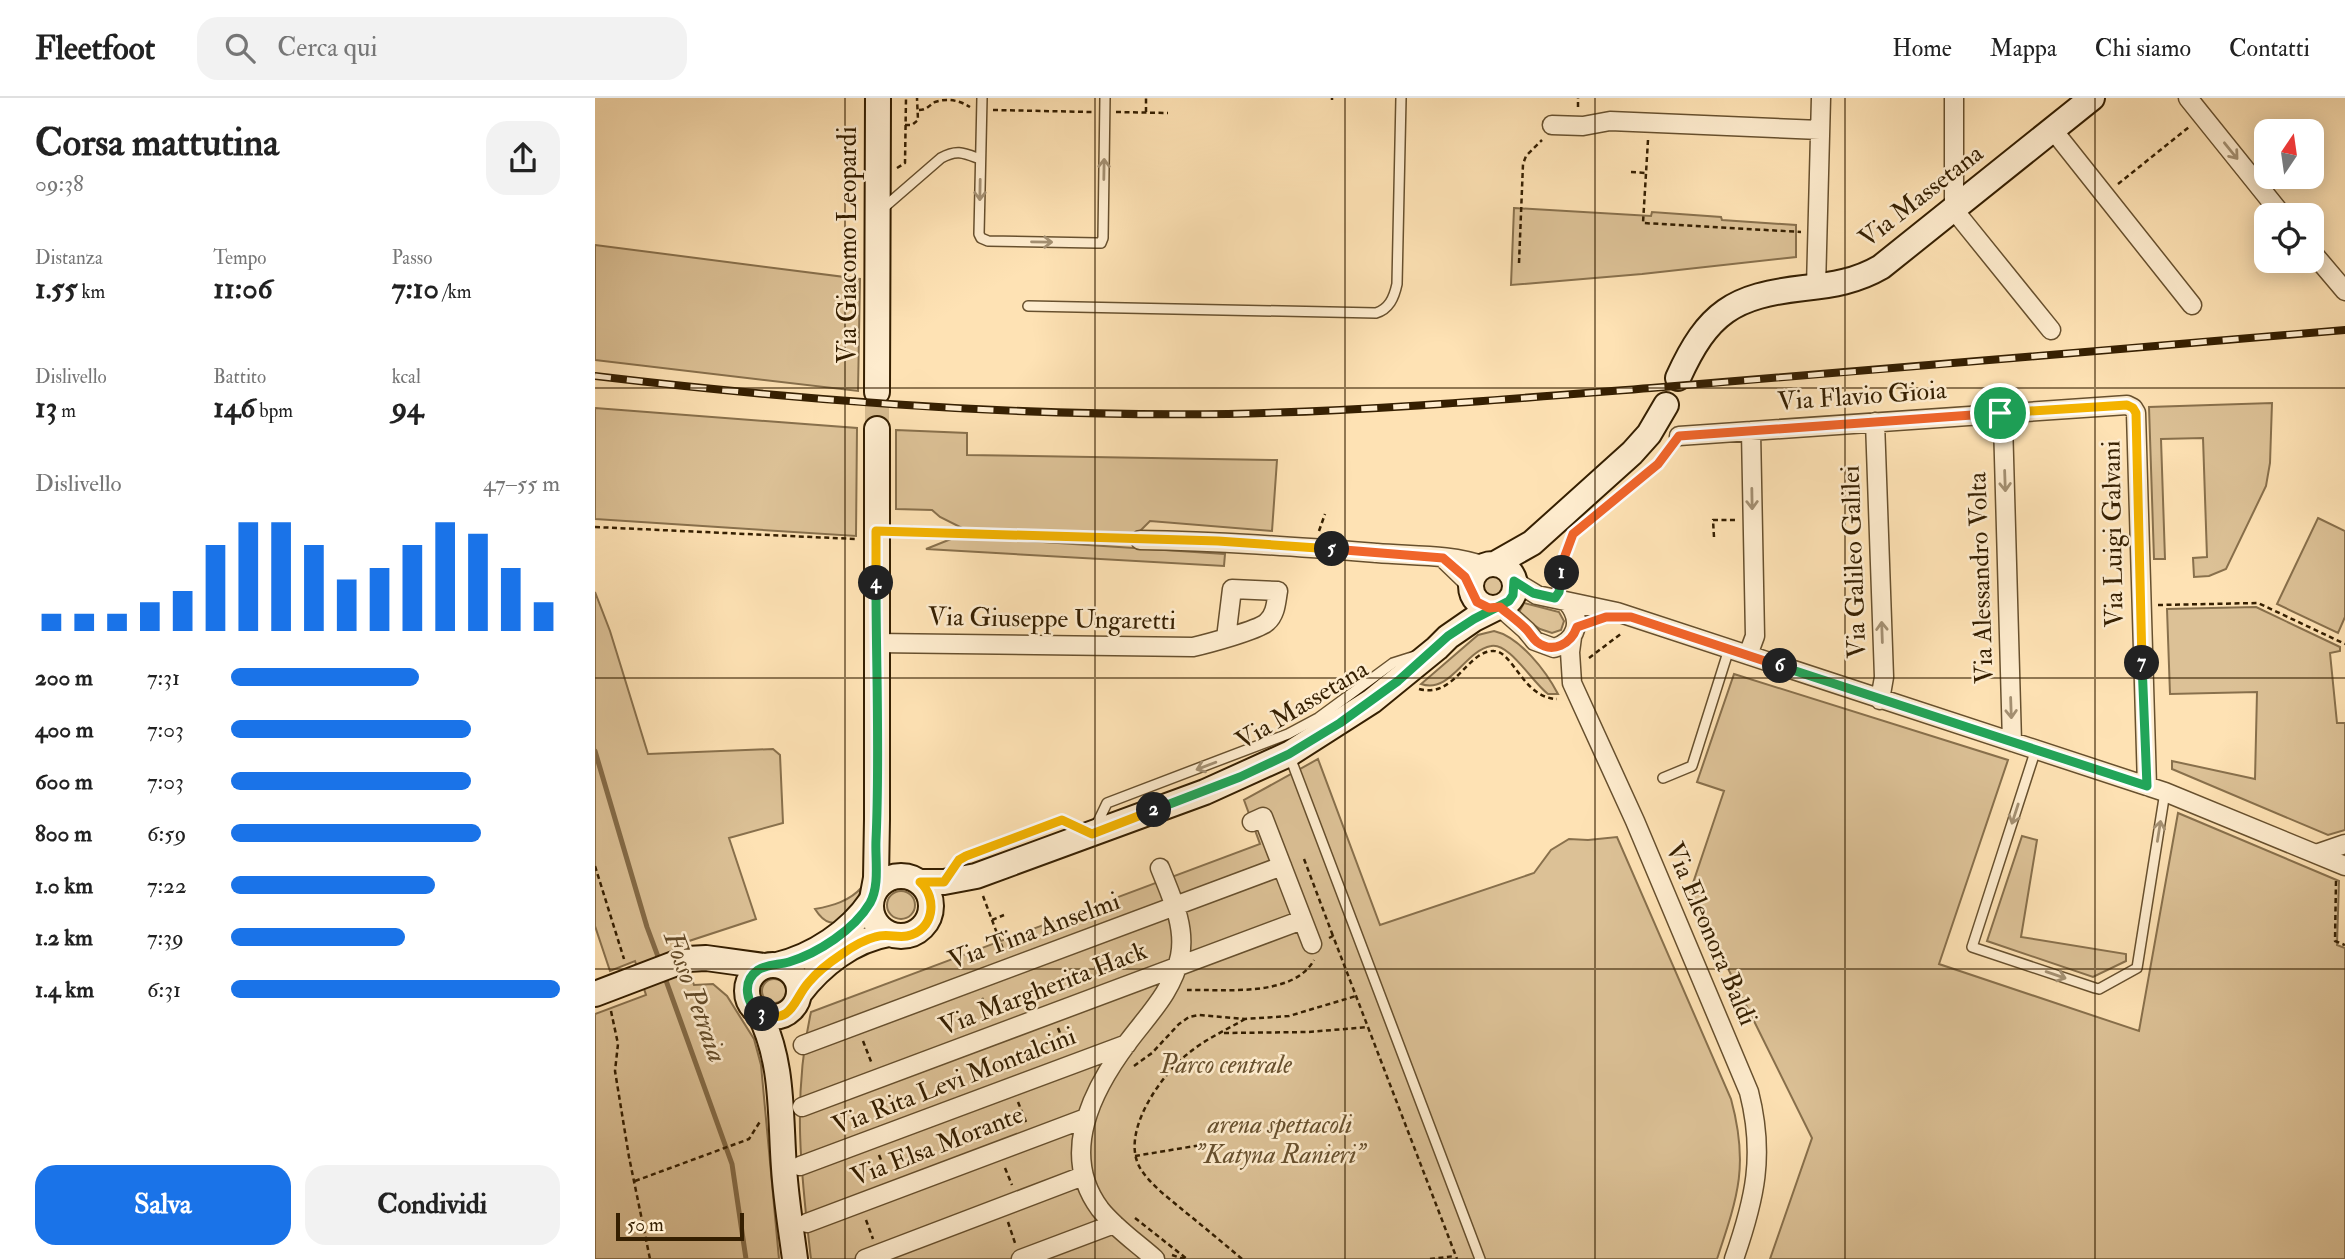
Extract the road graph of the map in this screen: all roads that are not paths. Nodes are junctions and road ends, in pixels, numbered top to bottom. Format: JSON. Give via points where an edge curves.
{"nodes":[{"id":1,"x":878,"y":98,"type":"edge"},
{"id":2,"x":982,"y":98,"type":"edge"},
{"id":3,"x":1105,"y":98,"type":"edge"},
{"id":4,"x":1401,"y":98,"type":"edge"},
{"id":5,"x":1821,"y":98,"type":"edge"},
{"id":6,"x":1954,"y":98,"type":"edge"},
{"id":7,"x":2188,"y":98,"type":"edge"},
{"id":8,"x":2084,"y":101,"type":"edge"},
{"id":9,"x":1552,"y":125,"type":"road end"},
{"id":10,"x":1820,"y":130,"type":"junction"},
{"id":11,"x":2053,"y":130,"type":"junction"},
{"id":12,"x":980,"y":159,"type":"junction"},
{"id":13,"x":2272,"y":203,"type":"edge"},
{"id":14,"x":1954,"y":210,"type":"junction"},
{"id":15,"x":877,"y":213,"type":"junction"},
{"id":16,"x":2324,"y":266,"type":"edge"},
{"id":17,"x":1816,"y":286,"type":"junction"},
{"id":18,"x":2345,"y":291,"type":"edge"},
{"id":19,"x":2192,"y":305,"type":"dead end"},
{"id":20,"x":1028,"y":306,"type":"dead end"},
{"id":21,"x":2051,"y":330,"type":"dead end"},
{"id":22,"x":1678,"y":378,"type":"dead end"},
{"id":23,"x":877,"y":392,"type":"tunnel mouth"},
{"id":24,"x":1666,"y":405,"type":"dead end"},
{"id":25,"x":2133,"y":408,"type":"joint"},
{"id":26,"x":2000,"y":413,"type":"junction"},
{"id":27,"x":1875,"y":422,"type":"junction"},
{"id":28,"x":877,"y":429,"type":"tunnel mouth"},
{"id":29,"x":1751,"y":431,"type":"junction"},
{"id":30,"x":1679,"y":436,"type":"joint"},
{"id":31,"x":876,"y":531,"type":"junction"},
{"id":32,"x":910,"y":531,"type":"road end"},
{"id":33,"x":1140,"y":540,"type":"road end"},
{"id":34,"x":1491,"y":577,"type":"junction"},
{"id":35,"x":1561,"y":600,"type":"junction"},
{"id":36,"x":1498,"y":608,"type":"junction"},
{"id":37,"x":1629,"y":622,"type":"junction"},
{"id":38,"x":1574,"y":632,"type":"junction"},
{"id":39,"x":1226,"y":638,"type":"dead end"},
{"id":40,"x":1443,"y":642,"type":"junction"},
{"id":41,"x":876,"y":643,"type":"junction"},
{"id":42,"x":1542,"y":645,"type":"junction"},
{"id":43,"x":1729,"y":649,"type":"junction"},
{"id":44,"x":1748,"y":655,"type":"junction"},
{"id":45,"x":1572,"y":683,"type":"junction"},
{"id":46,"x":1880,"y":700,"type":"junction"},
{"id":47,"x":2012,"y":742,"type":"junction"},
{"id":48,"x":2036,"y":750,"type":"junction"},
{"id":49,"x":1289,"y":754,"type":"junction"},
{"id":50,"x":1663,"y":778,"type":"dead end"},
{"id":51,"x":2147,"y":786,"type":"junction"},
{"id":52,"x":2165,"y":792,"type":"junction"},
{"id":53,"x":877,"y":819,"type":"junction"},
{"id":54,"x":1252,"y":822,"type":"dead end"},
{"id":55,"x":1092,"y":834,"type":"junction"},
{"id":56,"x":2345,"y":844,"type":"edge"},
{"id":57,"x":2316,"y":854,"type":"junction"},
{"id":58,"x":2343,"y":865,"type":"edge"},
{"id":59,"x":1282,"y":866,"type":"junction"},
{"id":60,"x":1160,"y":868,"type":"dead end"},
{"id":61,"x":926,"y":881,"type":"junction"},
{"id":62,"x":979,"y":884,"type":"junction"},
{"id":63,"x":872,"y":897,"type":"junction"},
{"id":64,"x":1174,"y":907,"type":"junction"},
{"id":65,"x":931,"y":913,"type":"junction"},
{"id":66,"x":1302,"y":920,"type":"junction"},
{"id":67,"x":889,"y":934,"type":"junction"},
{"id":68,"x":1314,"y":950,"type":"road end"},
{"id":69,"x":682,"y":964,"type":"junction"},
{"id":70,"x":771,"y":966,"type":"junction"},
{"id":71,"x":1177,"y":966,"type":"junction"},
{"id":72,"x":595,"y":994,"type":"edge"},
{"id":73,"x":796,"y":1001,"type":"junction"},
{"id":74,"x":753,"y":1003,"type":"junction"},
{"id":75,"x":1127,"y":1044,"type":"junction"},
{"id":76,"x":803,"y":1045,"type":"dead end"},
{"id":77,"x":779,"y":1082,"type":"junction"},
{"id":78,"x":802,"y":1107,"type":"dead end"},
{"id":79,"x":1086,"y":1118,"type":"junction"},
{"id":80,"x":800,"y":1167,"type":"dead end"},
{"id":81,"x":1083,"y":1176,"type":"junction"},
{"id":82,"x":1120,"y":1218,"type":"junction"},
{"id":83,"x":807,"y":1223,"type":"dead end"},
{"id":84,"x":1019,"y":1252,"type":"edge"},
{"id":85,"x":872,"y":1256,"type":"edge"},
{"id":86,"x":795,"y":1259,"type":"edge"},
{"id":87,"x":1156,"y":1259,"type":"edge"},
{"id":88,"x":1480,"y":1259,"type":"edge"},
{"id":89,"x":1734,"y":1259,"type":"edge"}],
"edges":[{"from":1,"to":15,"type":"main road","name":"Via Giacomo Leopardi"},
{"from":2,"to":12,"type":"lane"},
{"from":12,"to":3,"type":"lane","one_way":true,"via":[[981,238],[1101,243]]},
{"from":4,"to":20,"type":"lane","via":[[1398,284],[1382,311]]},
{"from":5,"to":10,"type":"street"},
{"from":6,"to":14,"type":"street"},
{"from":7,"to":13,"type":"street","one_way":true},
{"from":8,"to":11,"type":"main road","name":"Via Massetana"},
{"from":9,"to":10,"type":"street","via":[[1610,121]]},
{"from":10,"to":17,"type":"street"},
{"from":11,"to":14,"type":"main road","name":"Via Massetana"},
{"from":11,"to":19,"type":"street"},
{"from":12,"to":15,"type":"lane","via":[[952,152]]},
{"from":14,"to":17,"type":"main road","name":"Via Massetana","via":[[1869,274]]},
{"from":14,"to":21,"type":"street"},
{"from":15,"to":23,"type":"main road","name":"Via Giacomo Leopardi"},
{"from":16,"to":18,"type":"street"},
{"from":17,"to":22,"type":"main road","name":"Via Massetana","via":[[1760,295],[1730,307],[1701,335]]},
{"from":24,"to":34,"type":"main road","name":"Via Massetana","via":[[1632,453]]},
{"from":25,"to":26,"type":"street","name":"Via Flavio Gioia"},
{"from":25,"to":51,"type":"street","name":"Via Luigi Galvani"},
{"from":26,"to":27,"type":"street","name":"Via Flavio Gioia"},
{"from":26,"to":47,"type":"street","name":"Via Alessandro Volta","one_way":true},
{"from":27,"to":29,"type":"street","name":"Via Flavio Gioia"},
{"from":46,"to":27,"type":"street","name":"Via Galileo Galilei","one_way":true,"via":[[1884,677]]},
{"from":28,"to":31,"type":"main road"},
{"from":29,"to":30,"type":"street","name":"Via Flavio Gioia"},
{"from":29,"to":44,"type":"street","one_way":true,"via":[[1755,636]]},
{"from":30,"to":35,"type":"lane","via":[[1658,464],[1573,534],[1563,561]]},
{"from":31,"to":32,"type":"lane"},
{"from":31,"to":41,"type":"main road"},
{"from":33,"to":34,"type":"street","via":[[1218,541],[1443,558]]},
{"from":34,"to":35,"type":"street"},
{"from":34,"to":36,"type":"main road","name":"Via Massetana","via":[[1513,595]]},
{"from":34,"to":36,"type":"main road","via":[[1477,602]]},
{"from":34,"to":40,"type":"main road","name":"Via Massetana"},
{"from":35,"to":37,"type":"street"},
{"from":35,"to":38,"type":"street","via":[[1575,613]]},
{"from":36,"to":40,"type":"main road","name":"Via Massetana"},
{"from":36,"to":42,"type":"street"},
{"from":37,"to":38,"type":"street","via":[[1606,617]]},
{"from":37,"to":43,"type":"street"},
{"from":38,"to":42,"type":"street","via":[[1566,643],[1554,648]]},
{"from":38,"to":45,"type":"street","name":"Via Eleonora Baldi"},
{"from":39,"to":41,"type":"street","name":"Via Giuseppe Ungaretti","via":[[1183,647]]},
{"from":40,"to":49,"type":"main road","name":"Via Massetana","via":[[1372,701]]},
{"from":40,"to":55,"type":"lane","one_way":true,"via":[[1394,663],[1288,734],[1107,803]]},
{"from":41,"to":53,"type":"main road"},
{"from":42,"to":45,"type":"street"},
{"from":43,"to":44,"type":"street"},
{"from":43,"to":50,"type":"lane","via":[[1692,766]]},
{"from":44,"to":46,"type":"street"},
{"from":45,"to":89,"type":"street","name":"Via Eleonora Baldi","via":[[1749,1092],[1755,1115],[1757,1167],[1750,1213]]},
{"from":46,"to":47,"type":"street"},
{"from":47,"to":48,"type":"street"},
{"from":48,"to":51,"type":"street"},
{"from":48,"to":52,"type":"lane","one_way":true,"via":[[1972,947],[2095,988],[2137,968]]},
{"from":49,"to":55,"type":"main road","name":"Via Massetana","via":[[1205,792]]},
{"from":49,"to":88,"type":"lane"},
{"from":51,"to":52,"type":"street"},
{"from":52,"to":57,"type":"street"},
{"from":53,"to":61,"type":"main road","via":[[894,856]]},
{"from":53,"to":63,"type":"main road"},
{"from":54,"to":59,"type":"street","via":[[1263,817]]},
{"from":55,"to":61,"type":"lane","via":[[1062,820],[966,856]]},
{"from":55,"to":62,"type":"main road","name":"Via Massetana"},
{"from":56,"to":57,"type":"street"},
{"from":57,"to":58,"type":"street"},
{"from":59,"to":64,"type":"street","name":"Via Tina Anselmi"},
{"from":59,"to":66,"type":"street"},
{"from":60,"to":64,"type":"street"},
{"from":61,"to":62,"type":"main road","name":"Via Massetana"},
{"from":61,"to":63,"type":"main road","via":[[890,878]]},
{"from":61,"to":65,"type":"main road"},
{"from":62,"to":65,"type":"main road","name":"Via Massetana","via":[[944,900]]},
{"from":63,"to":67,"type":"main road","via":[[874,920]]},
{"from":63,"to":70,"type":"main road","via":[[856,920],[831,940],[794,961]]},
{"from":64,"to":71,"type":"street","via":[[1181,937]]},
{"from":64,"to":76,"type":"street","name":"Via Tina Anselmi"},
{"from":65,"to":67,"type":"main road","via":[[915,933]]},
{"from":66,"to":68,"type":"street"},
{"from":66,"to":71,"type":"street","name":"Via Margherita Hack"},
{"from":67,"to":73,"type":"main road","via":[[863,941],[841,955],[817,973]]},
{"from":69,"to":70,"type":"main road","via":[[706,958]]},
{"from":69,"to":72,"type":"main road","via":[[626,974]]},
{"from":69,"to":74,"type":"main road","via":[[719,971]]},
{"from":70,"to":73,"type":"main road","via":[[792,973],[798,982]]},
{"from":70,"to":74,"type":"main road","via":[[751,978]]},
{"from":71,"to":75,"type":"street","via":[[1167,992]]},
{"from":71,"to":78,"type":"street","name":"Via Margherita Hack"},
{"from":73,"to":74,"type":"main road","via":[[787,1013],[772,1017]]},
{"from":73,"to":77,"type":"main road"},
{"from":74,"to":77,"type":"main road","via":[[772,1043]]},
{"from":75,"to":79,"type":"street"},
{"from":75,"to":80,"type":"street","name":"Via Rita Levi Montalcini"},
{"from":77,"to":86,"type":"main road"},
{"from":79,"to":81,"type":"street","via":[[1081,1146]]},
{"from":79,"to":83,"type":"street","name":"Via Elsa Morante"},
{"from":81,"to":82,"type":"street","via":[[1100,1209]]},
{"from":81,"to":85,"type":"street"},
{"from":82,"to":84,"type":"street"},
{"from":82,"to":87,"type":"street"}]}
